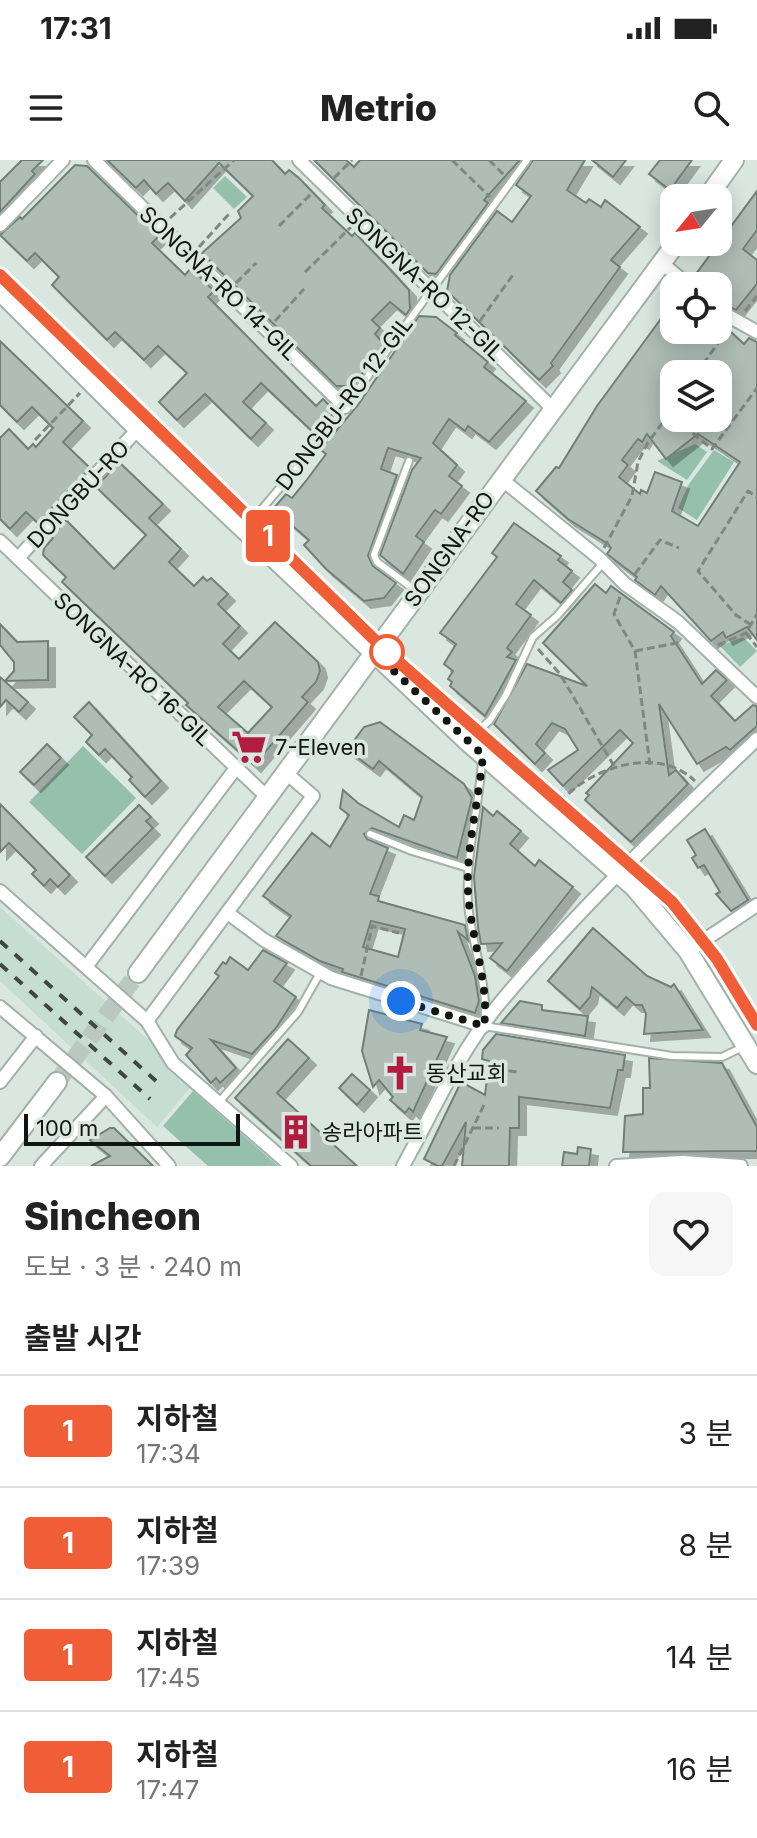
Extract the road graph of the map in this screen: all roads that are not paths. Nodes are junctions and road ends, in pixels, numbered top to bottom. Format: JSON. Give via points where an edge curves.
{"nodes":[{"id":1,"x":63,"y":160,"type":"edge"},
{"id":2,"x":94,"y":160,"type":"edge"},
{"id":3,"x":299,"y":160,"type":"edge"},
{"id":4,"x":527,"y":160,"type":"edge"},
{"id":5,"x":734,"y":160,"type":"edge"},
{"id":6,"x":717,"y":184,"type":"edge"},
{"id":7,"x":0,"y":225,"type":"edge"},
{"id":8,"x":667,"y":256,"type":"edge"},
{"id":9,"x":662,"y":263,"type":"junction"},
{"id":10,"x":673,"y":272,"type":"edge"},
{"id":11,"x":431,"y":290,"type":"junction"},
{"id":12,"x":0,"y":291,"type":"edge"},
{"id":13,"x":732,"y":321,"type":"edge"},
{"id":14,"x":757,"y":332,"type":"edge"},
{"id":15,"x":345,"y":407,"type":"junction"},
{"id":16,"x":552,"y":408,"type":"junction"},
{"id":17,"x":138,"y":429,"type":"junction"},
{"id":18,"x":409,"y":461,"type":"dead end"},
{"id":19,"x":500,"y":478,"type":"junction"},
{"id":20,"x":245,"y":529,"type":"junction"},
{"id":21,"x":0,"y":541,"type":"edge"},
{"id":22,"x":18,"y":558,"type":"junction"},
{"id":23,"x":601,"y":561,"type":"junction"},
{"id":24,"x":418,"y":592,"type":"junction"},
{"id":25,"x":374,"y":652,"type":"junction"},
{"id":26,"x":757,"y":697,"type":"edge"},
{"id":27,"x":757,"y":739,"type":"edge"},
{"id":28,"x":467,"y":741,"type":"junction"},
{"id":29,"x":483,"y":755,"type":"junction"},
{"id":30,"x":236,"y":768,"type":"junction"},
{"id":31,"x":285,"y":772,"type":"junction"},
{"id":32,"x":267,"y":797,"type":"junction"},
{"id":33,"x":370,"y":834,"type":"dead end"},
{"id":34,"x":468,"y":868,"type":"junction"},
{"id":35,"x":619,"y":874,"type":"junction"},
{"id":36,"x":0,"y":891,"type":"edge"},
{"id":37,"x":757,"y":905,"type":"edge"},
{"id":38,"x":229,"y":914,"type":"junction"},
{"id":39,"x":688,"y":951,"type":"junction"},
{"id":40,"x":86,"y":967,"type":"junction"},
{"id":41,"x":138,"y":973,"type":"tunnel mouth"},
{"id":42,"x":320,"y":973,"type":"junction"},
{"id":43,"x":0,"y":1007,"type":"edge"},
{"id":44,"x":147,"y":1021,"type":"junction"},
{"id":45,"x":484,"y":1026,"type":"junction"},
{"id":46,"x":36,"y":1036,"type":"junction"},
{"id":47,"x":746,"y":1045,"type":"junction"},
{"id":48,"x":757,"y":1064,"type":"edge"},
{"id":49,"x":0,"y":1082,"type":"edge"},
{"id":50,"x":57,"y":1082,"type":"tunnel mouth"},
{"id":51,"x":106,"y":1096,"type":"junction"},
{"id":52,"x":218,"y":1102,"type":"junction"},
{"id":53,"x":0,"y":1157,"type":"edge"},
{"id":54,"x":682,"y":1164,"type":"edge"},
{"id":55,"x":41,"y":1166,"type":"edge"},
{"id":56,"x":169,"y":1166,"type":"edge"},
{"id":57,"x":291,"y":1166,"type":"edge"},
{"id":58,"x":403,"y":1166,"type":"edge"},
{"id":59,"x":616,"y":1166,"type":"edge"},
{"id":60,"x":741,"y":1166,"type":"edge"}],
"edges":[{"from":1,"to":7,"type":"street"},
{"from":2,"to":15,"type":"street","name":"SONGNA-RO 14-GIL"},
{"from":3,"to":11,"type":"street","name":"SONGNA-RO 12-GIL"},
{"from":4,"to":11,"type":"lane","name":"DONGBU-RO 12-GIL"},
{"from":5,"to":6,"type":"main road"},
{"from":8,"to":9,"type":"main road","name":"SONGNA-RO"},
{"from":9,"to":10,"type":"street"},
{"from":9,"to":16,"type":"main road","name":"SONGNA-RO"},
{"from":11,"to":15,"type":"lane","name":"DONGBU-RO 12-GIL"},
{"from":11,"to":16,"type":"street","name":"SONGNA-RO 12-GIL"},
{"from":12,"to":17,"type":"main road","name":"DONGBU-RO"},
{"from":13,"to":14,"type":"street"},
{"from":15,"to":20,"type":"lane","name":"DONGBU-RO 12-GIL"},
{"from":16,"to":19,"type":"main road","name":"SONGNA-RO"},
{"from":17,"to":20,"type":"main road","name":"DONGBU-RO"},
{"from":17,"to":22,"type":"street","name":"DONGBU-RO"},
{"from":18,"to":24,"type":"lane","via":[[374,555]]},
{"from":19,"to":23,"type":"street"},
{"from":19,"to":24,"type":"main road","name":"SONGNA-RO"},
{"from":20,"to":25,"type":"main road","name":"DONGBU-RO"},
{"from":21,"to":22,"type":"street","name":"SONGNA-RO 16-GIL"},
{"from":22,"to":30,"type":"street","name":"SONGNA-RO 16-GIL"},
{"from":23,"to":26,"type":"street","via":[[690,633]]},
{"from":23,"to":28,"type":"lane","via":[[530,643],[490,720]]},
{"from":24,"to":25,"type":"main road","name":"SONGNA-RO"},
{"from":25,"to":28,"type":"main road","name":"DONGBU-RO"},
{"from":25,"to":31,"type":"main road","name":"SONGNA-RO"},
{"from":27,"to":35,"type":"street"},
{"from":28,"to":29,"type":"main road","name":"DONGBU-RO"},
{"from":29,"to":34,"type":"lane"},
{"from":29,"to":35,"type":"main road","name":"DONGBU-RO"},
{"from":30,"to":32,"type":"street","name":"SONGNA-RO 16-GIL"},
{"from":30,"to":40,"type":"street"},
{"from":31,"to":32,"type":"main road","name":"SONGNA-RO"},
{"from":31,"to":38,"type":"street","via":[[313,796]]},
{"from":32,"to":41,"type":"main road","name":"SONGNA-RO"},
{"from":33,"to":34,"type":"lane"},
{"from":34,"to":45,"type":"lane","via":[[468,905],[487,1006]]},
{"from":35,"to":39,"type":"main road","name":"DONGBU-RO"},
{"from":35,"to":45,"type":"street"},
{"from":36,"to":40,"type":"street"},
{"from":37,"to":39,"type":"street"},
{"from":38,"to":42,"type":"street"},
{"from":38,"to":44,"type":"street"},
{"from":39,"to":47,"type":"main road","name":"DONGBU-RO"},
{"from":40,"to":44,"type":"street"},
{"from":42,"to":45,"type":"street"},
{"from":42,"to":52,"type":"lane","via":[[298,1012]]},
{"from":43,"to":46,"type":"street"},
{"from":44,"to":52,"type":"street","via":[[173,1063]]},
{"from":45,"to":47,"type":"lane","via":[[672,1056],[722,1057]]},
{"from":45,"to":58,"type":"street"},
{"from":46,"to":49,"type":"street"},
{"from":46,"to":51,"type":"street"},
{"from":47,"to":48,"type":"main road","name":"DONGBU-RO"},
{"from":50,"to":53,"type":"main road"},
{"from":51,"to":55,"type":"street"},
{"from":51,"to":56,"type":"street"},
{"from":52,"to":57,"type":"street"},
{"from":54,"to":59,"type":"street"},
{"from":54,"to":60,"type":"street"}]}
